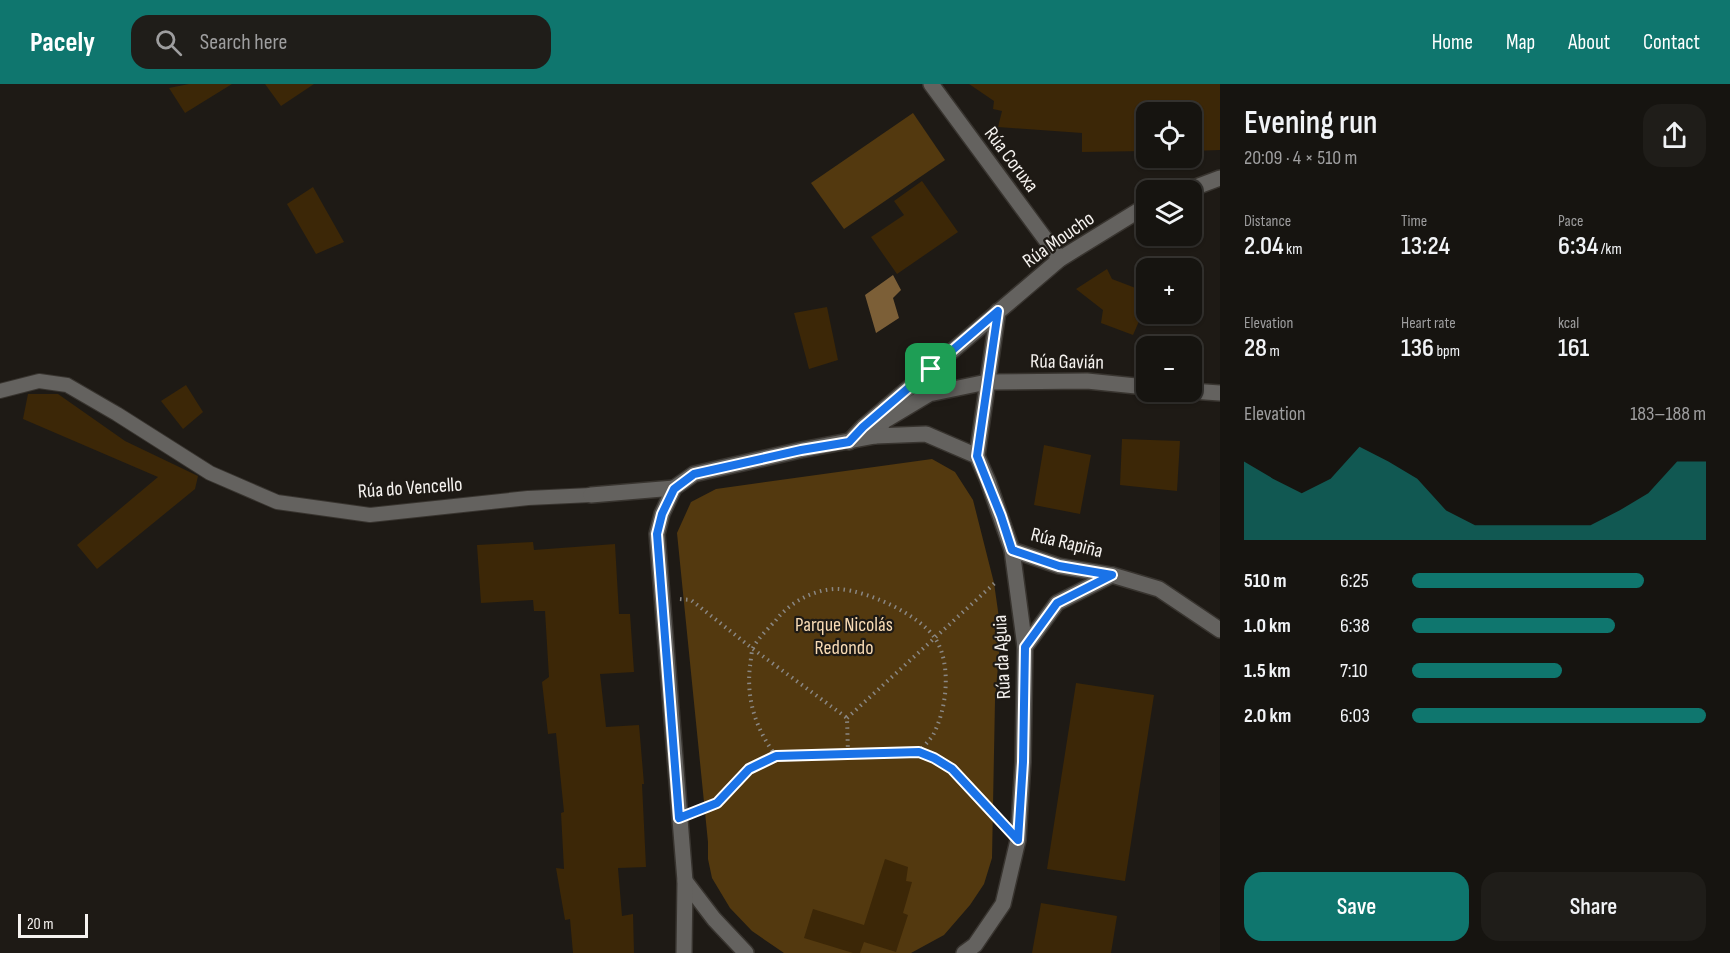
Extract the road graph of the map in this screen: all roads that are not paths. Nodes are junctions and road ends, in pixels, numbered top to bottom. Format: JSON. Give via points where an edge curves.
{"nodes":[{"id":1,"x":931,"y":84,"type":"edge"},
{"id":2,"x":1220,"y":178,"type":"edge"},
{"id":3,"x":1202,"y":185,"type":"edge"},
{"id":4,"x":1136,"y":213,"type":"edge"},
{"id":5,"x":1060,"y":259,"type":"junction"},
{"id":6,"x":998,"y":311,"type":"junction"},
{"id":7,"x":987,"y":382,"type":"junction"},
{"id":8,"x":1136,"y":386,"type":"edge"},
{"id":9,"x":0,"y":391,"type":"edge"},
{"id":10,"x":1202,"y":392,"type":"edge"},
{"id":11,"x":1220,"y":393,"type":"edge"},
{"id":12,"x":874,"y":436,"type":"junction"},
{"id":13,"x":849,"y":442,"type":"junction"},
{"id":14,"x":977,"y":456,"type":"junction"},
{"id":15,"x":674,"y":489,"type":"junction"},
{"id":16,"x":591,"y":495,"type":"joint"},
{"id":17,"x":1012,"y":550,"type":"junction"},
{"id":18,"x":1112,"y":575,"type":"junction"},
{"id":19,"x":1220,"y":630,"type":"edge"},
{"id":20,"x":1025,"y":647,"type":"junction"},
{"id":21,"x":686,"y":881,"type":"junction"},
{"id":22,"x":970,"y":950,"type":"edge"},
{"id":23,"x":684,"y":953,"type":"edge"},
{"id":24,"x":746,"y":953,"type":"edge"}],
"edges":[{"from":1,"to":5,"type":"street","name":"Rúa Coruxa"},
{"from":2,"to":3,"type":"street"},
{"from":4,"to":5,"type":"street","name":"Rúa Moucho"},
{"from":5,"to":6,"type":"street","name":"Rúa Moucho"},
{"from":6,"to":7,"type":"street"},
{"from":6,"to":13,"type":"street","name":"Rúa Moucho"},
{"from":7,"to":8,"type":"street","name":"Rúa Gavián","via":[[1087,381]]},
{"from":7,"to":12,"type":"street","via":[[928,394],[884,421]]},
{"from":7,"to":14,"type":"street"},
{"from":9,"to":16,"type":"lane","name":"Rúa do Vencello","via":[[39,381],[67,385],[210,473],[277,502],[370,515]]},
{"from":10,"to":11,"type":"street"},
{"from":12,"to":13,"type":"street"},
{"from":12,"to":14,"type":"street","via":[[926,434]]},
{"from":13,"to":15,"type":"street","via":[[694,474]]},
{"from":14,"to":17,"type":"street","name":"Rúa da Aguia"},
{"from":15,"to":16,"type":"street","name":"Rúa do Vencello"},
{"from":15,"to":21,"type":"street","via":[[657,534]]},
{"from":17,"to":18,"type":"street","name":"Rúa Rapiña","via":[[1059,566]]},
{"from":17,"to":20,"type":"street","name":"Rúa da Aguia"},
{"from":18,"to":19,"type":"street","name":"Rúa Rapiña","via":[[1159,589]]},
{"from":18,"to":20,"type":"street","name":"Rúa Rapiña","via":[[1057,603]]},
{"from":20,"to":22,"type":"street","name":"Rúa da Aguia","via":[[1018,840],[1003,904]]},
{"from":21,"to":23,"type":"street"},
{"from":21,"to":24,"type":"street"}]}
